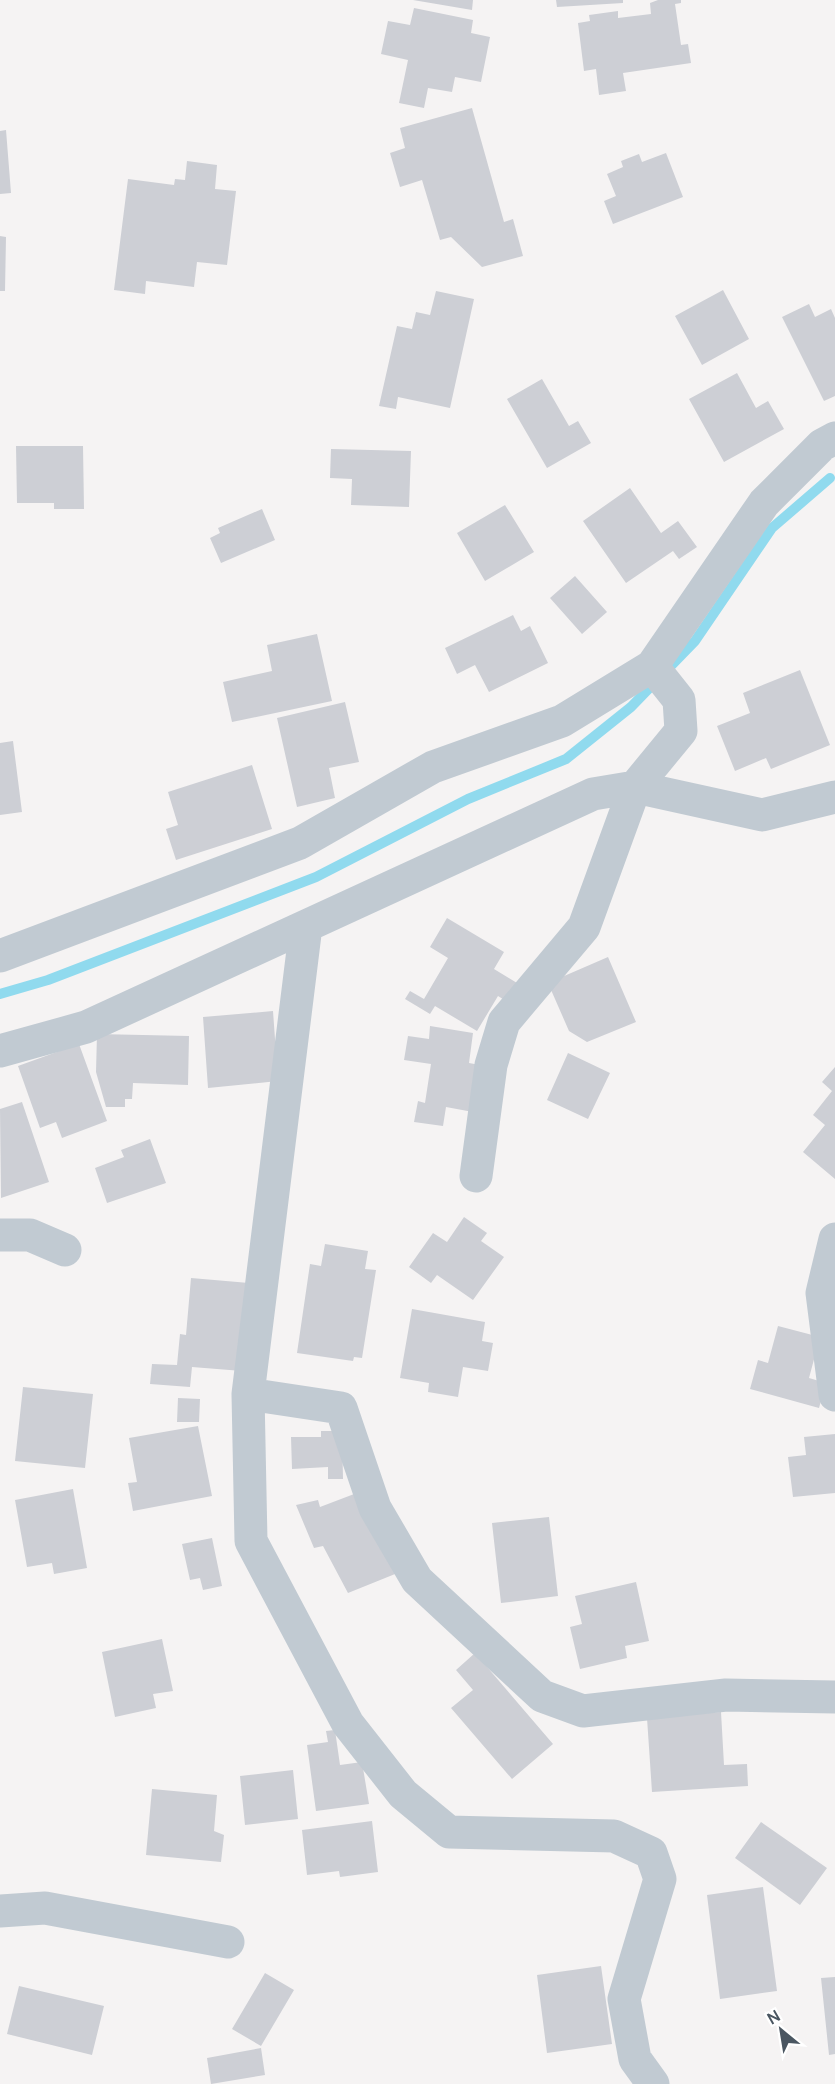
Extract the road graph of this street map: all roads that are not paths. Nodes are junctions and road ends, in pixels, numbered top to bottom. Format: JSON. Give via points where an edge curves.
{"nodes":[{"id":1,"x":835,"y":438,"type":"edge"},
{"id":2,"x":659,"y":675,"type":"junction"},
{"id":3,"x":635,"y":787,"type":"junction"},
{"id":4,"x":835,"y":797,"type":"edge"},
{"id":5,"x":306,"y":927,"type":"junction"},
{"id":6,"x":0,"y":956,"type":"edge"},
{"id":7,"x":0,"y":1051,"type":"edge"},
{"id":8,"x":476,"y":1176,"type":"dead end"},
{"id":9,"x":0,"y":1235,"type":"edge"},
{"id":10,"x":835,"y":1239,"type":"edge"},
{"id":11,"x":65,"y":1250,"type":"dead end"},
{"id":12,"x":248,"y":1394,"type":"junction"},
{"id":13,"x":835,"y":1395,"type":"edge"},
{"id":14,"x":835,"y":1697,"type":"edge"},
{"id":15,"x":0,"y":1911,"type":"edge"},
{"id":16,"x":228,"y":1942,"type":"dead end"},
{"id":17,"x":653,"y":2084,"type":"edge"}],
"edges":[{"from":1,"to":2,"type":"street","via":[[822,445],[764,503]]},
{"from":2,"to":3,"type":"street","via":[[679,700],[681,732]]},
{"from":2,"to":6,"type":"street","via":[[562,721],[433,767],[300,843]]},
{"from":3,"to":4,"type":"street","via":[[762,815]]},
{"from":3,"to":5,"type":"street","via":[[593,794]]},
{"from":3,"to":8,"type":"street","via":[[584,927],[504,1022],[491,1065]]},
{"from":5,"to":7,"type":"street","via":[[86,1027]]},
{"from":5,"to":12,"type":"street"},
{"from":9,"to":11,"type":"street","via":[[30,1235]]},
{"from":10,"to":13,"type":"street","via":[[822,1293]]},
{"from":12,"to":14,"type":"street","via":[[341,1408],[375,1508],[417,1580],[542,1696],[583,1711],[726,1695]]},
{"from":12,"to":17,"type":"street","via":[[251,1541],[348,1724],[403,1794],[448,1832],[614,1836],[651,1853],[660,1879],[624,1999],[635,2059]]},
{"from":15,"to":16,"type":"street","via":[[45,1908]]}]}
